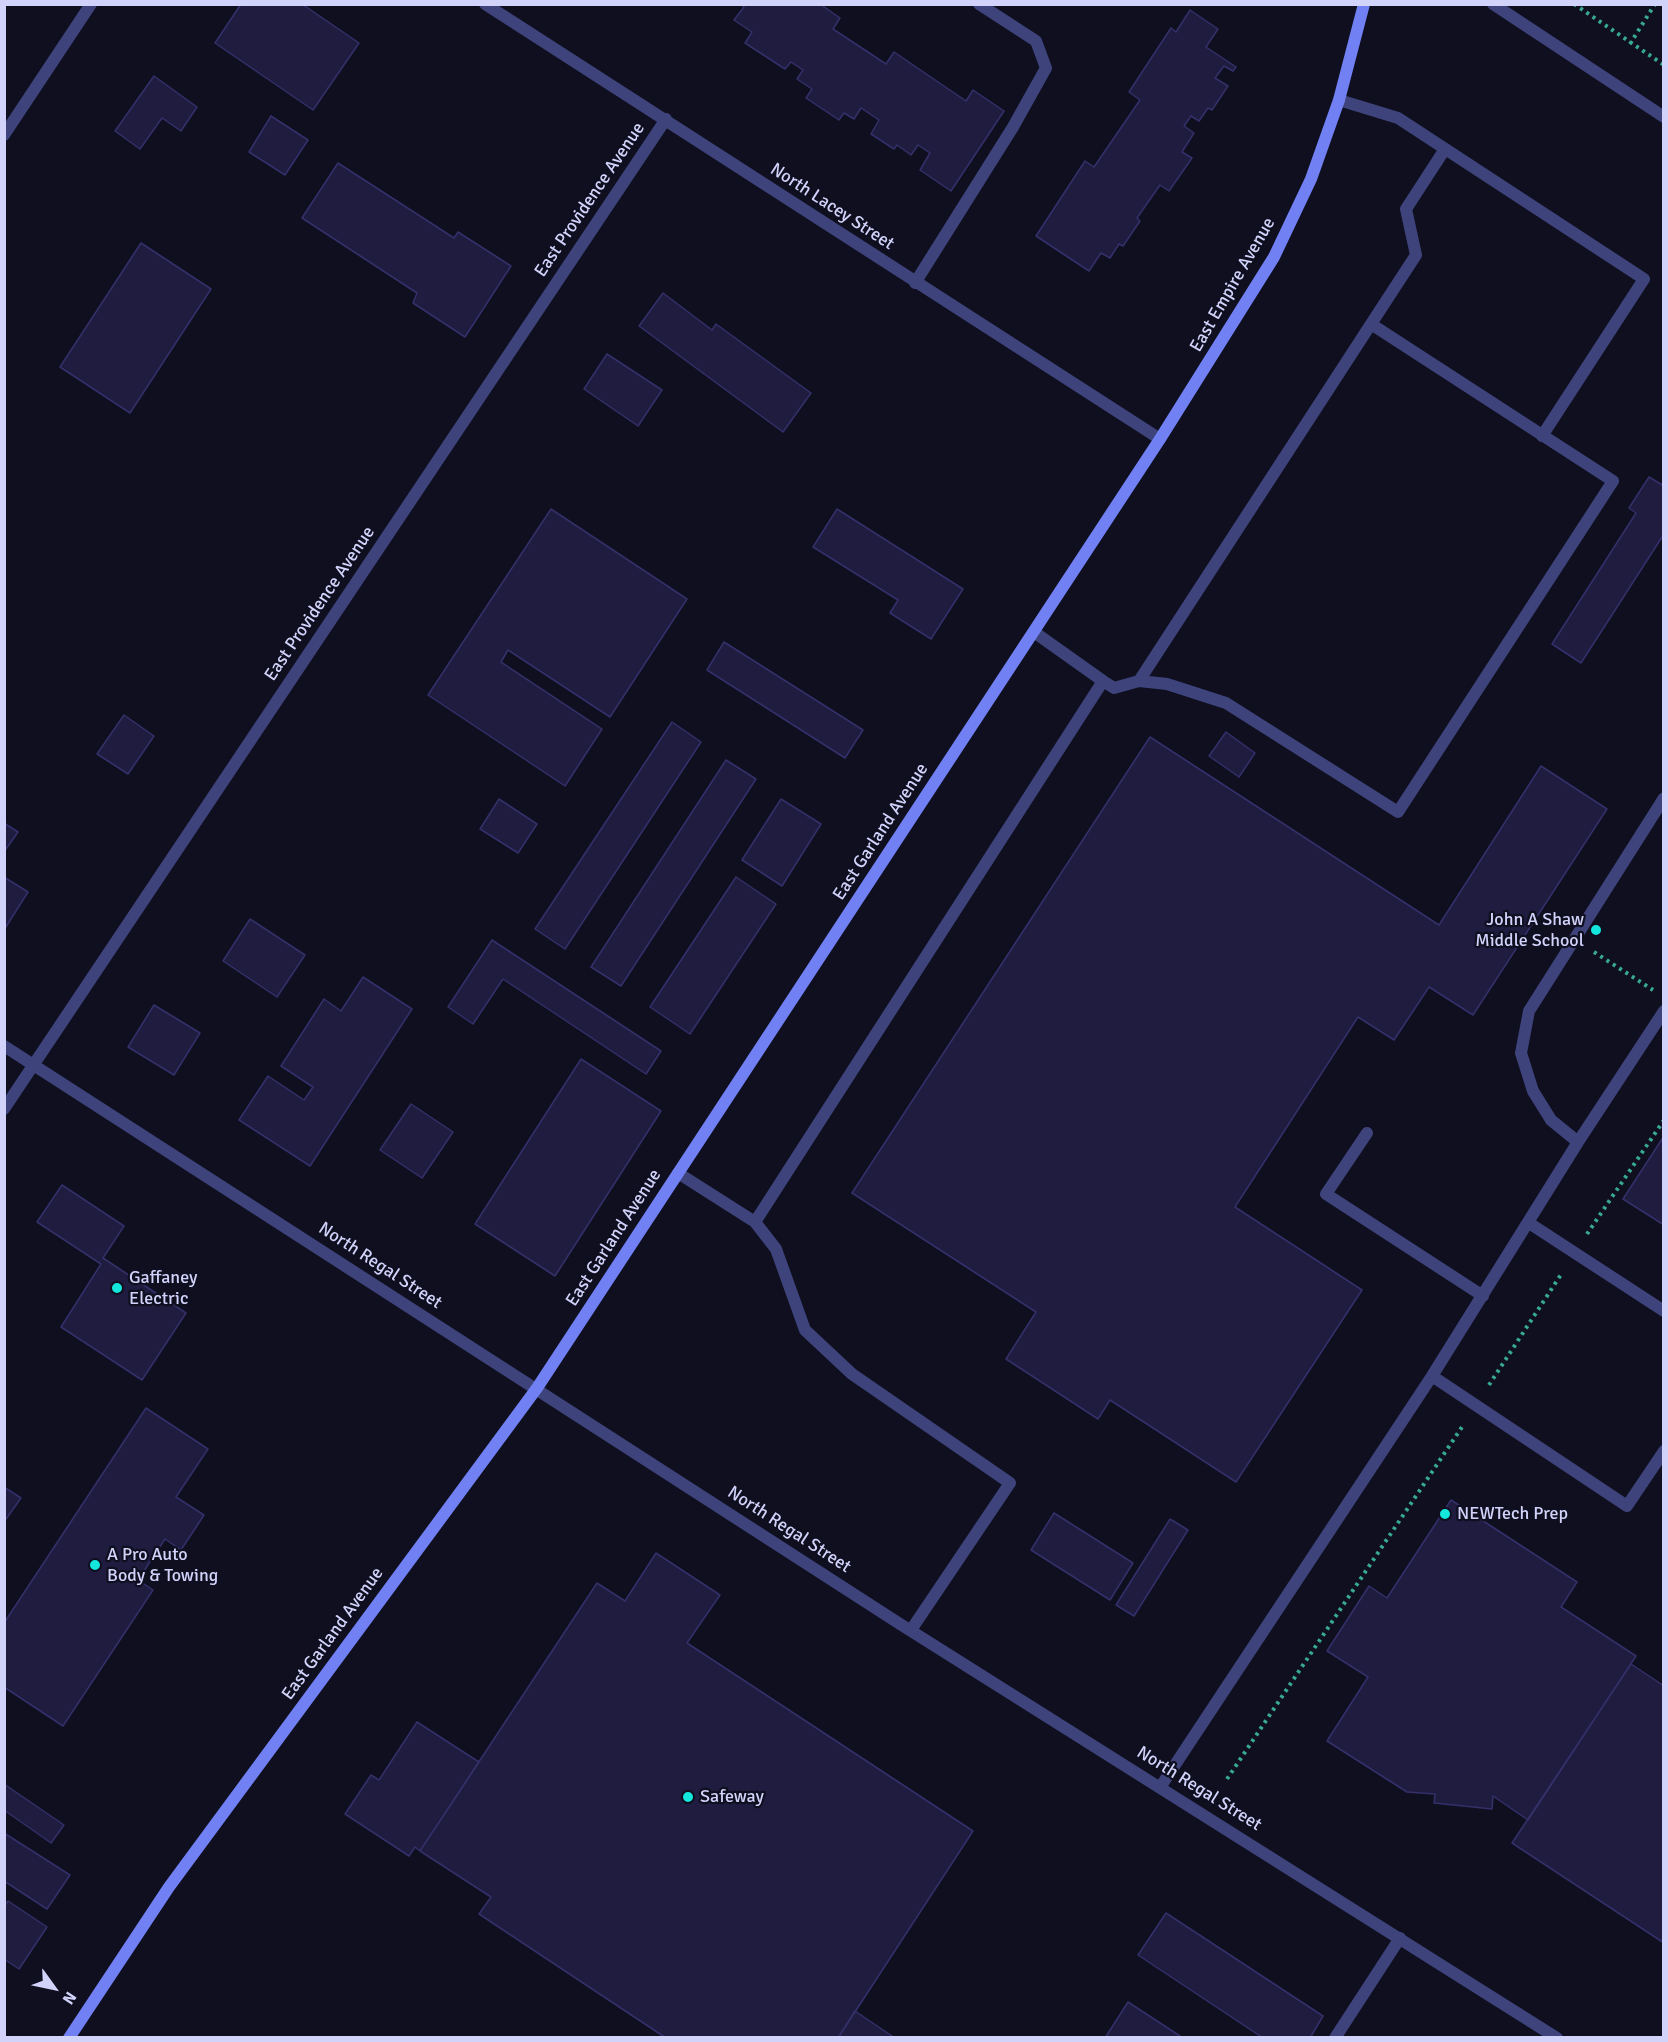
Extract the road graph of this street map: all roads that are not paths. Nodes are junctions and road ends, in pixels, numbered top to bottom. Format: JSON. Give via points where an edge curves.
{"nodes":[{"id":1,"x":91,"y":4,"type":"edge"},
{"id":2,"x":485,"y":4,"type":"edge"},
{"id":3,"x":980,"y":4,"type":"edge"},
{"id":4,"x":1365,"y":4,"type":"edge"},
{"id":5,"x":1493,"y":4,"type":"edge"},
{"id":6,"x":1339,"y":100,"type":"junction"},
{"id":7,"x":1664,"y":117,"type":"edge"},
{"id":8,"x":666,"y":119,"type":"junction"},
{"id":9,"x":4,"y":135,"type":"edge"},
{"id":10,"x":1445,"y":149,"type":"junction"},
{"id":11,"x":915,"y":283,"type":"junction"},
{"id":12,"x":1371,"y":324,"type":"junction"},
{"id":13,"x":1542,"y":436,"type":"junction"},
{"id":14,"x":1160,"y":439,"type":"junction"},
{"id":15,"x":1034,"y":632,"type":"junction"},
{"id":16,"x":1103,"y":681,"type":"junction"},
{"id":17,"x":1139,"y":681,"type":"junction"},
{"id":18,"x":1662,"y":807,"type":"edge"},
{"id":19,"x":1664,"y":1011,"type":"edge"},
{"id":20,"x":4,"y":1046,"type":"edge"},
{"id":21,"x":33,"y":1065,"type":"junction"},
{"id":22,"x":4,"y":1108,"type":"edge"},
{"id":23,"x":1367,"y":1133,"type":"dead end"},
{"id":24,"x":1578,"y":1142,"type":"junction"},
{"id":25,"x":678,"y":1173,"type":"junction"},
{"id":26,"x":755,"y":1222,"type":"junction"},
{"id":27,"x":1529,"y":1223,"type":"junction"},
{"id":28,"x":1483,"y":1296,"type":"junction"},
{"id":29,"x":1664,"y":1311,"type":"edge"},
{"id":30,"x":1432,"y":1376,"type":"junction"},
{"id":31,"x":537,"y":1388,"type":"junction"},
{"id":32,"x":1664,"y":1451,"type":"edge"},
{"id":33,"x":911,"y":1630,"type":"junction"},
{"id":34,"x":1161,"y":1786,"type":"junction"},
{"id":35,"x":1400,"y":1938,"type":"junction"},
{"id":36,"x":69,"y":2037,"type":"edge"},
{"id":37,"x":1335,"y":2037,"type":"edge"},
{"id":38,"x":1557,"y":2037,"type":"edge"}],
"edges":[{"from":1,"to":9,"type":"street"},
{"from":2,"to":8,"type":"street","name":"North Lacey Street"},
{"from":3,"to":11,"type":"street","via":[[1036,41],[1046,68]]},
{"from":4,"to":6,"type":"street","name":"East Empire Avenue"},
{"from":5,"to":7,"type":"street"},
{"from":6,"to":10,"type":"street","via":[[1398,118]]},
{"from":6,"to":14,"type":"street","name":"East Empire Avenue","via":[[1311,179],[1274,257]]},
{"from":8,"to":11,"type":"street","name":"North Lacey Street"},
{"from":8,"to":21,"type":"street","name":"East Providence Avenue"},
{"from":10,"to":12,"type":"street","via":[[1406,209],[1416,255]]},
{"from":10,"to":13,"type":"street","via":[[1644,279]]},
{"from":11,"to":14,"type":"street","name":"North Lacey Street"},
{"from":12,"to":13,"type":"street"},
{"from":12,"to":17,"type":"street"},
{"from":13,"to":17,"type":"street","via":[[1613,482],[1398,812],[1226,703],[1167,684]]},
{"from":14,"to":15,"type":"street","name":"East Garland Avenue"},
{"from":15,"to":16,"type":"street"},
{"from":15,"to":25,"type":"street","name":"East Garland Avenue"},
{"from":16,"to":17,"type":"street","via":[[1114,688]]},
{"from":16,"to":26,"type":"street"},
{"from":18,"to":24,"type":"street","via":[[1529,1011],[1521,1053],[1533,1091],[1551,1120]]},
{"from":19,"to":24,"type":"street"},
{"from":20,"to":21,"type":"street","name":"North Regal Street"},
{"from":21,"to":22,"type":"street","name":"East Providence Avenue"},
{"from":21,"to":31,"type":"street","name":"North Regal Street"},
{"from":23,"to":28,"type":"street","via":[[1326,1194]]},
{"from":24,"to":27,"type":"street"},
{"from":25,"to":26,"type":"street"},
{"from":25,"to":31,"type":"street","name":"East Garland Avenue"},
{"from":26,"to":33,"type":"street","via":[[776,1249],[805,1330],[852,1374],[1010,1483]]},
{"from":27,"to":28,"type":"street"},
{"from":27,"to":29,"type":"street"},
{"from":28,"to":30,"type":"street"},
{"from":30,"to":32,"type":"street","via":[[1627,1506]]},
{"from":30,"to":34,"type":"street"},
{"from":31,"to":33,"type":"street","name":"North Regal Street"},
{"from":31,"to":36,"type":"street","name":"East Garland Avenue","via":[[169,1887]]},
{"from":33,"to":34,"type":"street","name":"North Regal Street"},
{"from":34,"to":35,"type":"street","name":"North Regal Street"},
{"from":35,"to":37,"type":"street"},
{"from":35,"to":38,"type":"street","name":"North Regal Street"}]}
